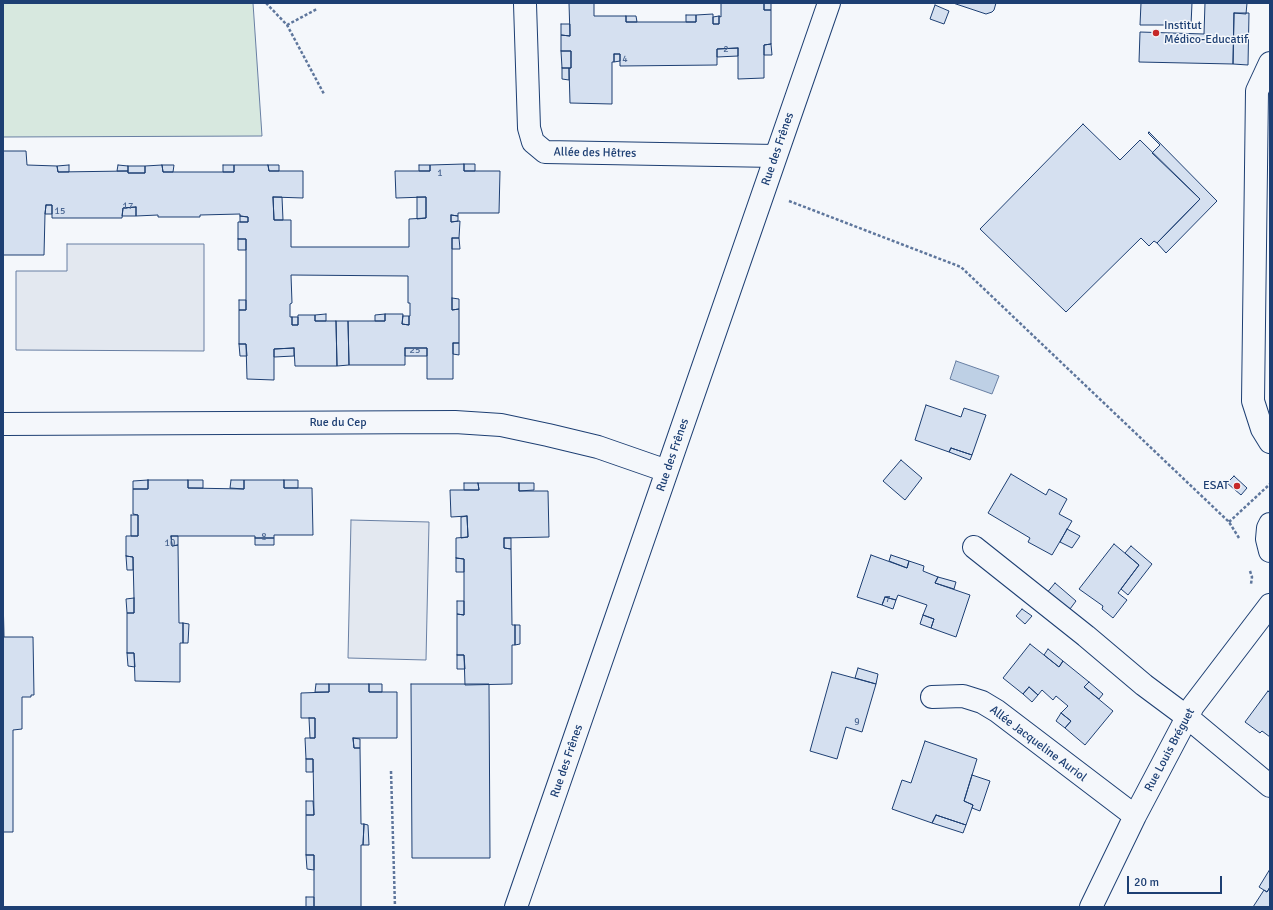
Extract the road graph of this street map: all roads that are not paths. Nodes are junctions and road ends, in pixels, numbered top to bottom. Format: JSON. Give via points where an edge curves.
{"nodes":[{"id":1,"x":829,"y":3,"type":"edge"},
{"id":2,"x":525,"y":4,"type":"dead end"},
{"id":3,"x":1270,"y":64,"type":"edge"},
{"id":4,"x":776,"y":156,"type":"junction"},
{"id":5,"x":3,"y":424,"type":"edge"},
{"id":6,"x":1270,"y":442,"type":"edge"},
{"id":7,"x":667,"y":471,"type":"junction"},
{"id":8,"x":1270,"y":524,"type":"edge"},
{"id":9,"x":974,"y":547,"type":"dead end"},
{"id":10,"x":1270,"y":550,"type":"edge"},
{"id":11,"x":1270,"y":605,"type":"edge"},
{"id":12,"x":932,"y":697,"type":"dead end"},
{"id":13,"x":1187,"y":717,"type":"junction"},
{"id":14,"x":1270,"y":786,"type":"edge"},
{"id":15,"x":1135,"y":816,"type":"junction"},
{"id":16,"x":516,"y":907,"type":"edge"},
{"id":17,"x":1092,"y":907,"type":"edge"}],
"edges":[{"from":1,"to":4,"type":"street","name":"Rue des Frênes"},
{"from":2,"to":4,"type":"street","name":"Allée des Hêtres","via":[[529,128],[533,142],[545,152]]},
{"from":3,"to":6,"type":"street","via":[[1257,91],[1253,401],[1262,430]]},
{"from":4,"to":7,"type":"street","name":"Rue des Frênes"},
{"from":5,"to":7,"type":"street","name":"Rue du Cep","via":[[455,422],[501,425],[598,447]]},
{"from":7,"to":16,"type":"street","name":"Rue des Frênes"},
{"from":8,"to":10,"type":"street","via":[[1267,539]]},
{"from":9,"to":13,"type":"street"},
{"from":11,"to":13,"type":"street","name":"Rue Louis Bréguet"},
{"from":12,"to":15,"type":"street","name":"Allée Jacqueline Auriol","via":[[963,696],[982,702]]},
{"from":13,"to":14,"type":"street"},
{"from":13,"to":15,"type":"street","name":"Rue Louis Bréguet"},
{"from":15,"to":17,"type":"street","name":"Rue Louis Bréguet"}]}
